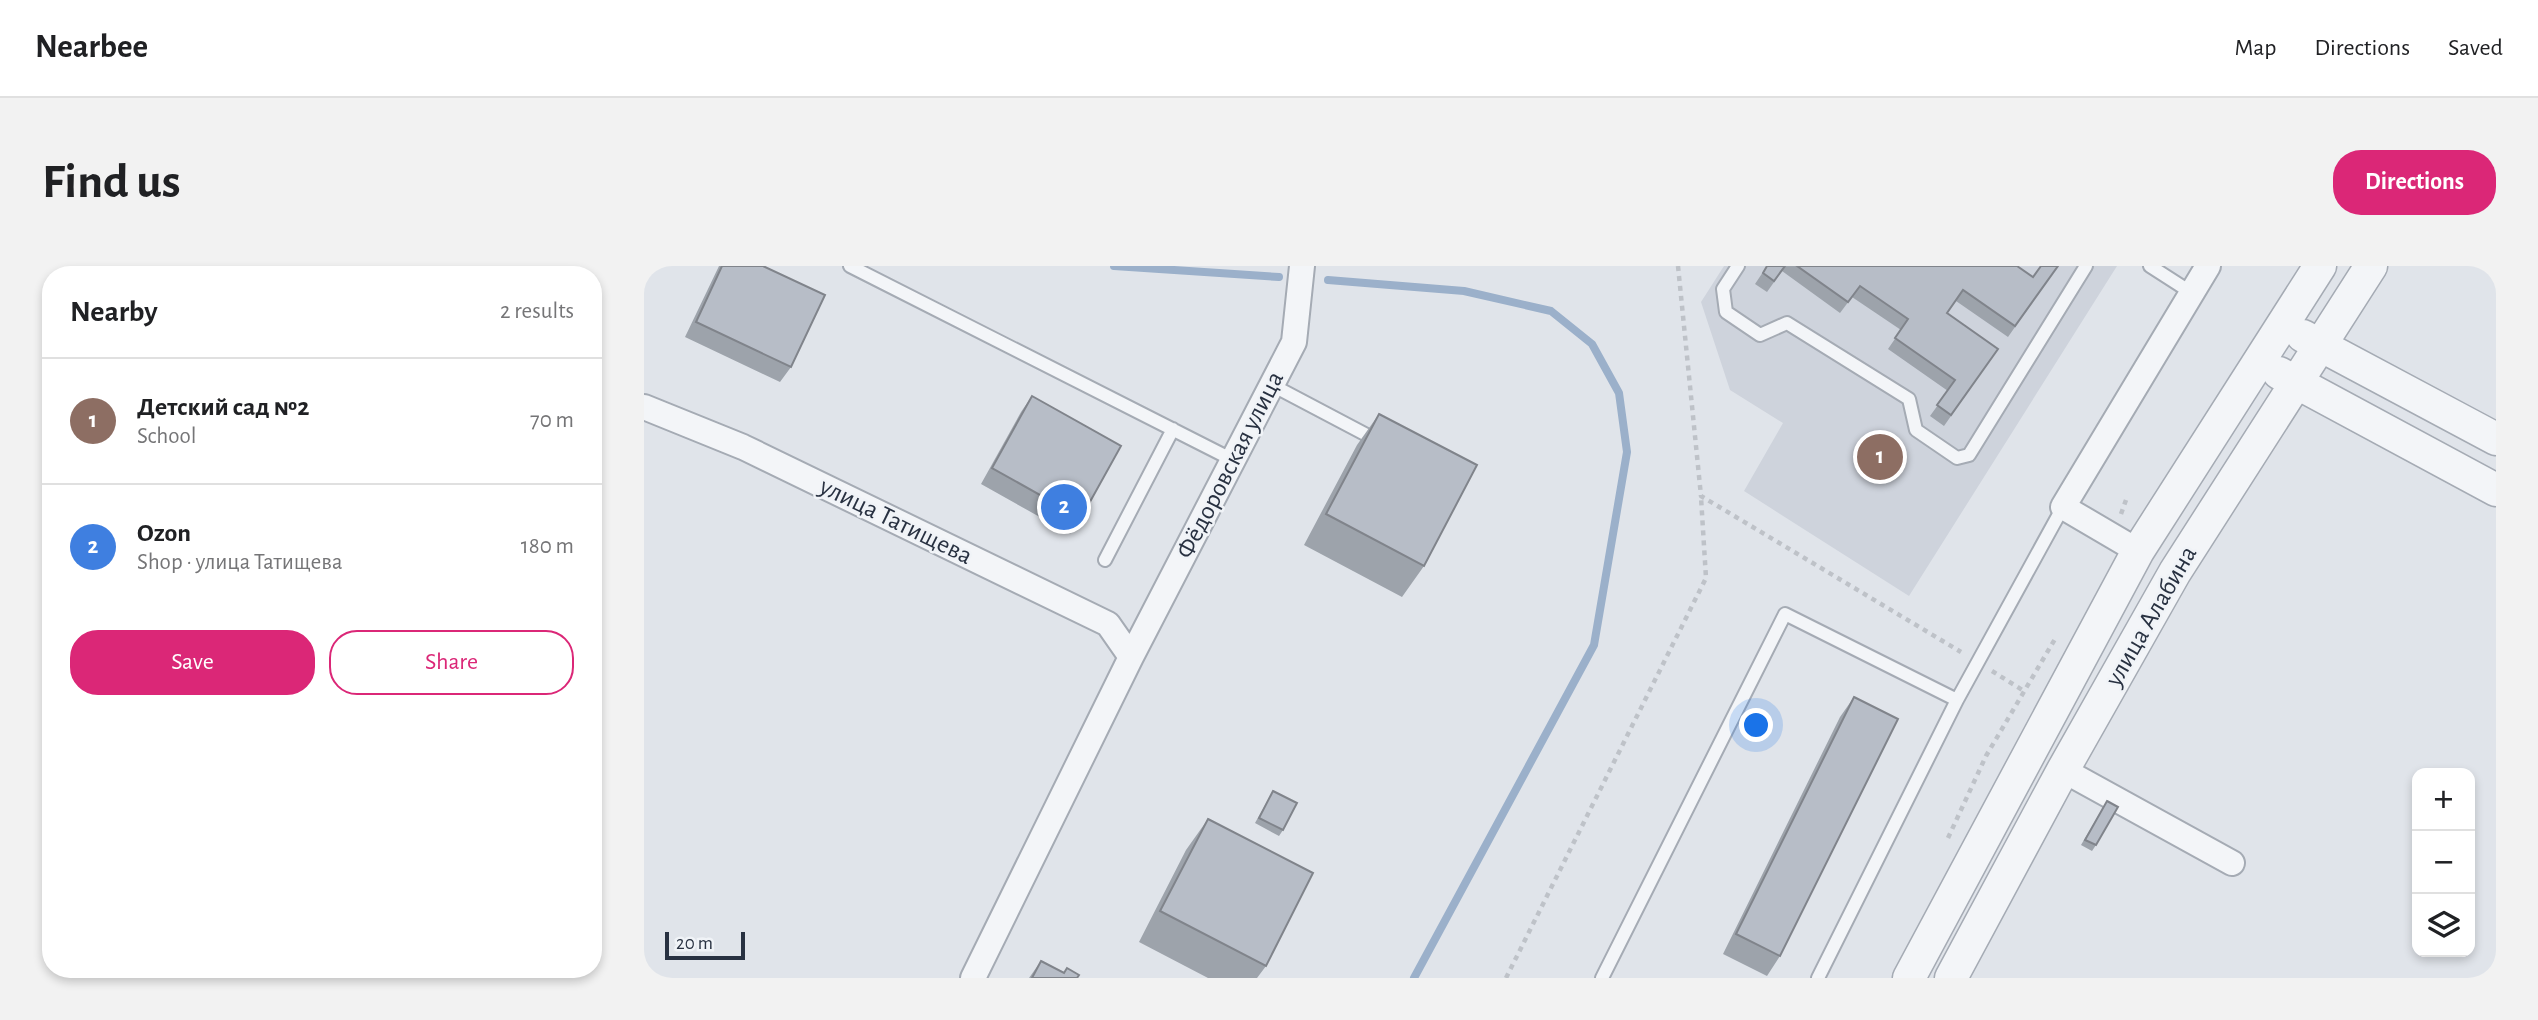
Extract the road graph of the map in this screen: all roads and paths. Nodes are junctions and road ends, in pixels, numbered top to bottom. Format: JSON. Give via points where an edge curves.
{"nodes":[{"id":1,"x":850,"y":266,"type":"edge"},
{"id":2,"x":1302,"y":266,"type":"edge"},
{"id":3,"x":1678,"y":266,"type":"edge"},
{"id":4,"x":1738,"y":266,"type":"edge"},
{"id":5,"x":2085,"y":266,"type":"edge"},
{"id":6,"x":2150,"y":266,"type":"edge"},
{"id":7,"x":2208,"y":266,"type":"edge"},
{"id":8,"x":2320,"y":266,"type":"edge"},
{"id":9,"x":2371,"y":266,"type":"edge"},
{"id":10,"x":2192,"y":293,"type":"junction"},
{"id":11,"x":2282,"y":325,"type":"junction"},
{"id":12,"x":2319,"y":345,"type":"junction"},
{"id":13,"x":2259,"y":362,"type":"junction"},
{"id":14,"x":2296,"y":383,"type":"junction"},
{"id":15,"x":1272,"y":385,"type":"junction"},
{"id":16,"x":644,"y":407,"type":"edge"},
{"id":17,"x":1173,"y":429,"type":"junction"},
{"id":18,"x":2496,"y":439,"type":"edge"},
{"id":19,"x":1395,"y":450,"type":"edge"},
{"id":20,"x":1233,"y":460,"type":"junction"},
{"id":21,"x":2496,"y":489,"type":"edge"},
{"id":22,"x":1701,"y":496,"type":"junction"},
{"id":23,"x":2063,"y":507,"type":"junction"},
{"id":24,"x":2138,"y":551,"type":"junction"},
{"id":25,"x":1105,"y":560,"type":"dead end"},
{"id":26,"x":1131,"y":657,"type":"junction"},
{"id":27,"x":1978,"y":663,"type":"junction"},
{"id":28,"x":2024,"y":691,"type":"dead end"},
{"id":29,"x":1957,"y":700,"type":"junction"},
{"id":30,"x":2063,"y":770,"type":"junction"},
{"id":31,"x":2232,"y":863,"type":"dead end"},
{"id":32,"x":973,"y":978,"type":"edge"},
{"id":33,"x":1506,"y":978,"type":"edge"},
{"id":34,"x":1602,"y":978,"type":"edge"},
{"id":35,"x":1818,"y":978,"type":"edge"},
{"id":36,"x":1909,"y":978,"type":"edge"},
{"id":37,"x":1951,"y":978,"type":"edge"}],
"edges":[{"from":1,"to":17,"type":"lane"},
{"from":2,"to":15,"type":"street","name":"Фёдоровская улица","via":[[1294,342]]},
{"from":3,"to":22,"type":"path"},
{"from":4,"to":5,"type":"lane","via":[[1723,289],[1726,312],[1760,335],[1787,323],[1909,399],[1916,430],[1957,458],[1969,455]]},
{"from":6,"to":10,"type":"lane"},
{"from":7,"to":10,"type":"street"},
{"from":8,"to":11,"type":"street"},
{"from":9,"to":12,"type":"street","name":"улица Алабина"},
{"from":10,"to":23,"type":"street"},
{"from":11,"to":12,"type":"street"},
{"from":11,"to":13,"type":"street"},
{"from":12,"to":14,"type":"street","name":"улица Алабина"},
{"from":12,"to":18,"type":"street"},
{"from":13,"to":14,"type":"street"},
{"from":13,"to":24,"type":"street"},
{"from":14,"to":21,"type":"street"},
{"from":14,"to":30,"type":"street","name":"улица Алабина","via":[[2175,572]]},
{"from":15,"to":19,"type":"lane"},
{"from":15,"to":20,"type":"street","name":"Фёдоровская улица"},
{"from":16,"to":26,"type":"street","name":"улица Татищева","via":[[743,447],[1108,624]]},
{"from":17,"to":20,"type":"lane"},
{"from":17,"to":25,"type":"lane"},
{"from":20,"to":26,"type":"street","name":"Фёдоровская улица"},
{"from":22,"to":27,"type":"path"},
{"from":22,"to":33,"type":"path","via":[[1706,578]]},
{"from":23,"to":24,"type":"street"},
{"from":23,"to":27,"type":"lane"},
{"from":24,"to":36,"type":"street"},
{"from":26,"to":32,"type":"street","name":"Фёдоровская улица"},
{"from":27,"to":28,"type":"path"},
{"from":27,"to":29,"type":"lane"},
{"from":29,"to":34,"type":"lane","via":[[1785,614]]},
{"from":29,"to":35,"type":"lane"},
{"from":30,"to":31,"type":"street"},
{"from":30,"to":37,"type":"street","name":"улица Алабина"}]}
